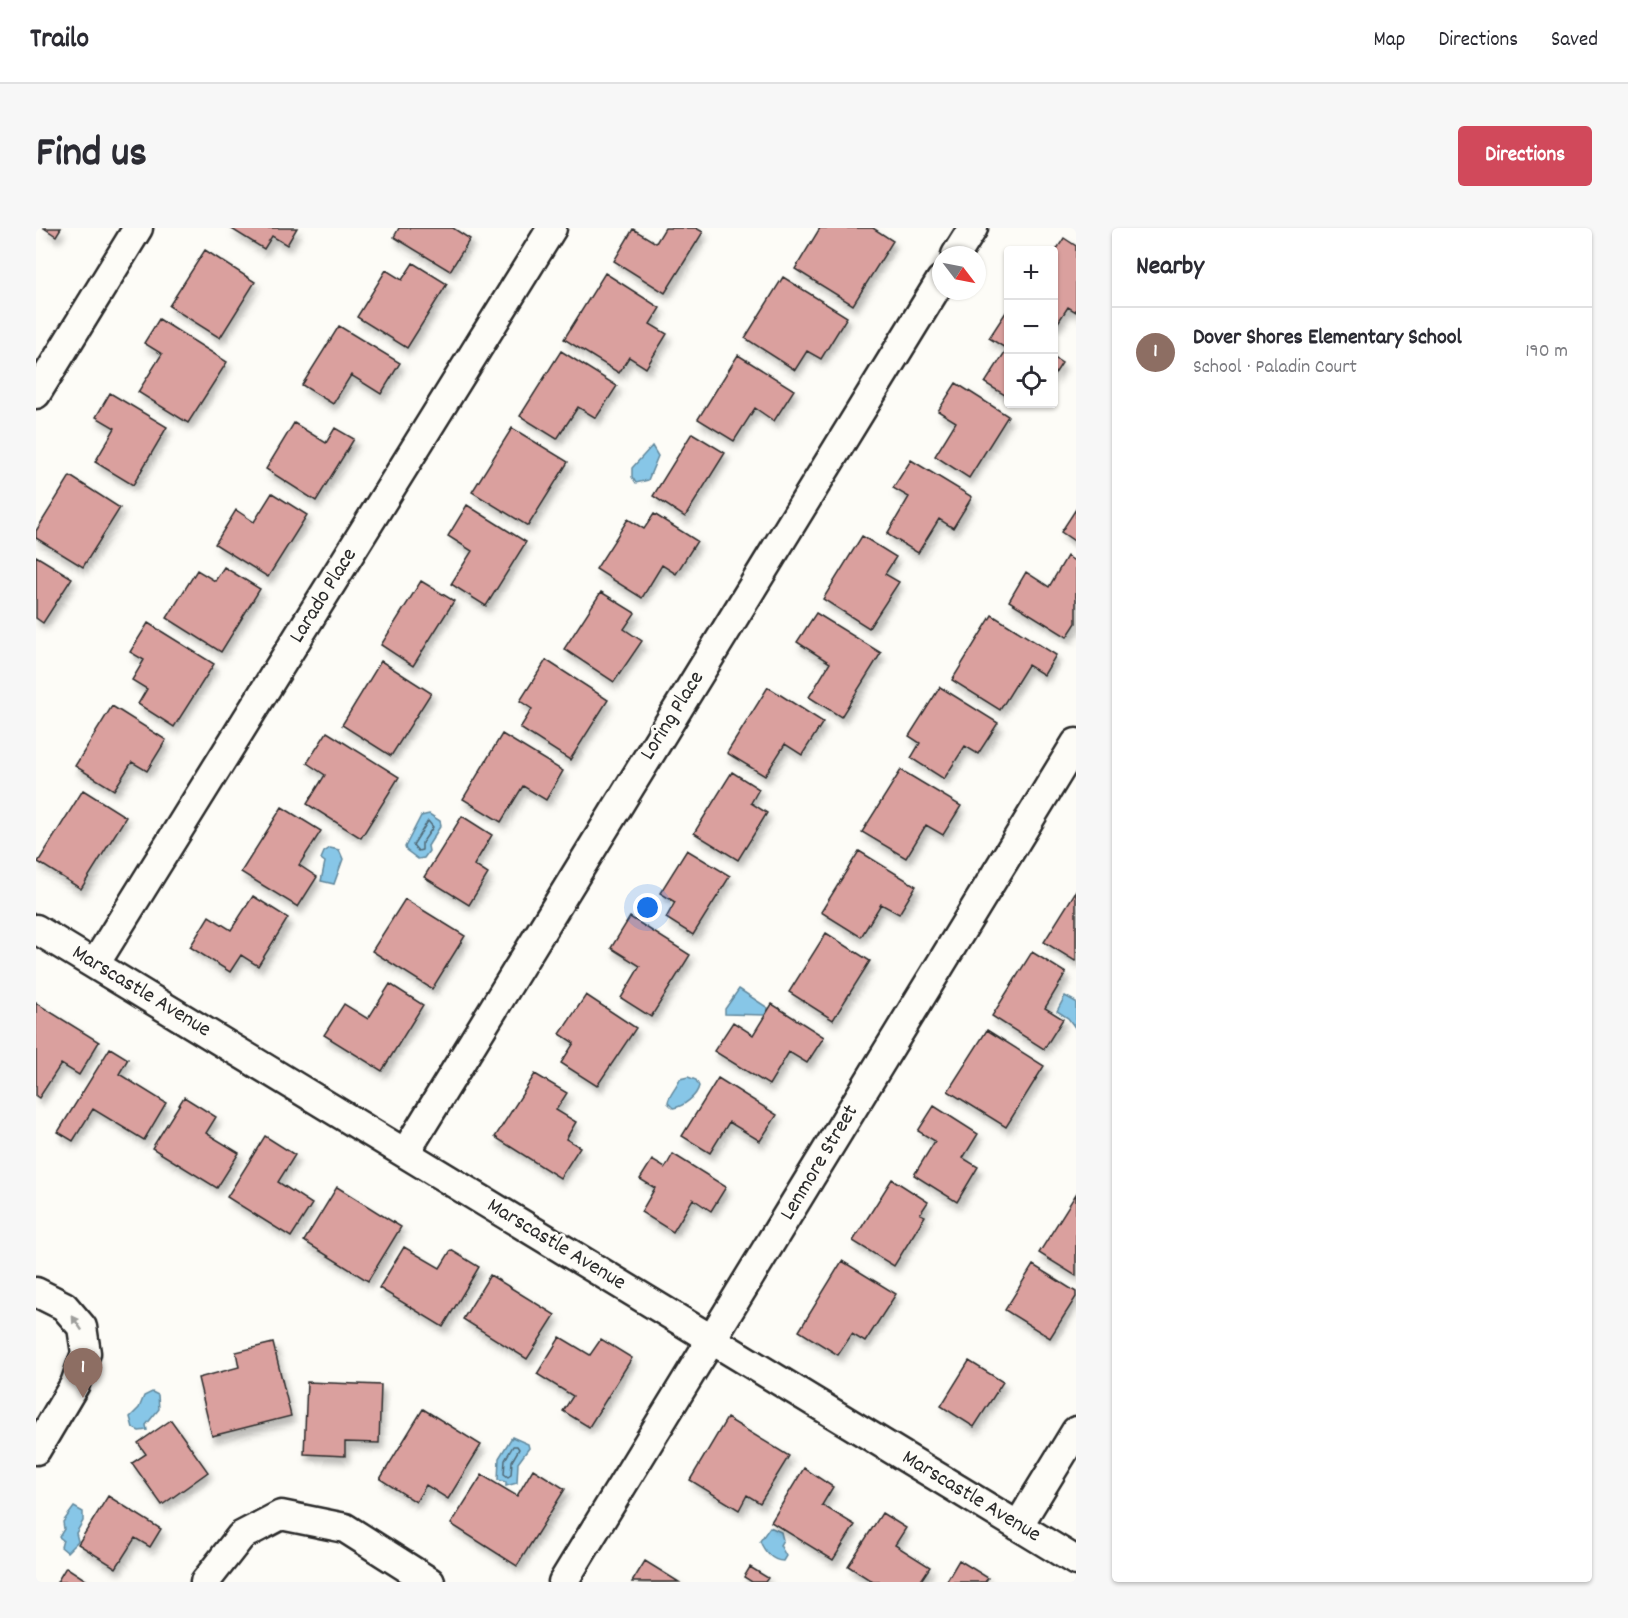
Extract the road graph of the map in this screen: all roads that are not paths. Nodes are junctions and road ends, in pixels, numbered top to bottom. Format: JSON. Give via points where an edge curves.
{"nodes":[{"id":1,"x":138,"y":228,"type":"edge"},
{"id":2,"x":552,"y":228,"type":"edge"},
{"id":3,"x":972,"y":228,"type":"edge"},
{"id":4,"x":961,"y":246,"type":"edge"},
{"id":5,"x":932,"y":295,"type":"edge"},
{"id":6,"x":36,"y":394,"type":"edge"},
{"id":7,"x":1076,"y":743,"type":"edge"},
{"id":8,"x":36,"y":929,"type":"edge"},
{"id":9,"x":95,"y":964,"type":"junction"},
{"id":10,"x":405,"y":1153,"type":"junction"},
{"id":11,"x":36,"y":1292,"type":"edge"},
{"id":12,"x":712,"y":1339,"type":"junction"},
{"id":13,"x":1076,"y":1431,"type":"edge"},
{"id":14,"x":36,"y":1450,"type":"edge"},
{"id":15,"x":1018,"y":1526,"type":"junction"},
{"id":16,"x":1076,"y":1561,"type":"edge"},
{"id":17,"x":205,"y":1582,"type":"edge"},
{"id":18,"x":430,"y":1582,"type":"edge"},
{"id":19,"x":563,"y":1582,"type":"edge"}],
"edges":[{"from":1,"to":6,"type":"street"},
{"from":2,"to":9,"type":"street","name":"Larado Place"},
{"from":3,"to":4,"type":"street"},
{"from":5,"to":10,"type":"street","name":"Loring Place"},
{"from":7,"to":12,"type":"street","name":"Lenmore Street"},
{"from":8,"to":9,"type":"street","name":"Marscastle Avenue"},
{"from":9,"to":10,"type":"street","name":"Marscastle Avenue"},
{"from":10,"to":12,"type":"street","name":"Marscastle Avenue"},
{"from":14,"to":11,"type":"street","one_way":true,"via":[[75,1384],[86,1353],[82,1327],[64,1306]]},
{"from":12,"to":15,"type":"street","name":"Marscastle Avenue"},
{"from":12,"to":19,"type":"street","name":"Lenmore Street"},
{"from":13,"to":15,"type":"street"},
{"from":15,"to":16,"type":"street","name":"Marscastle Avenue"},
{"from":17,"to":18,"type":"street","via":[[241,1536],[281,1515],[345,1528]]}]}
